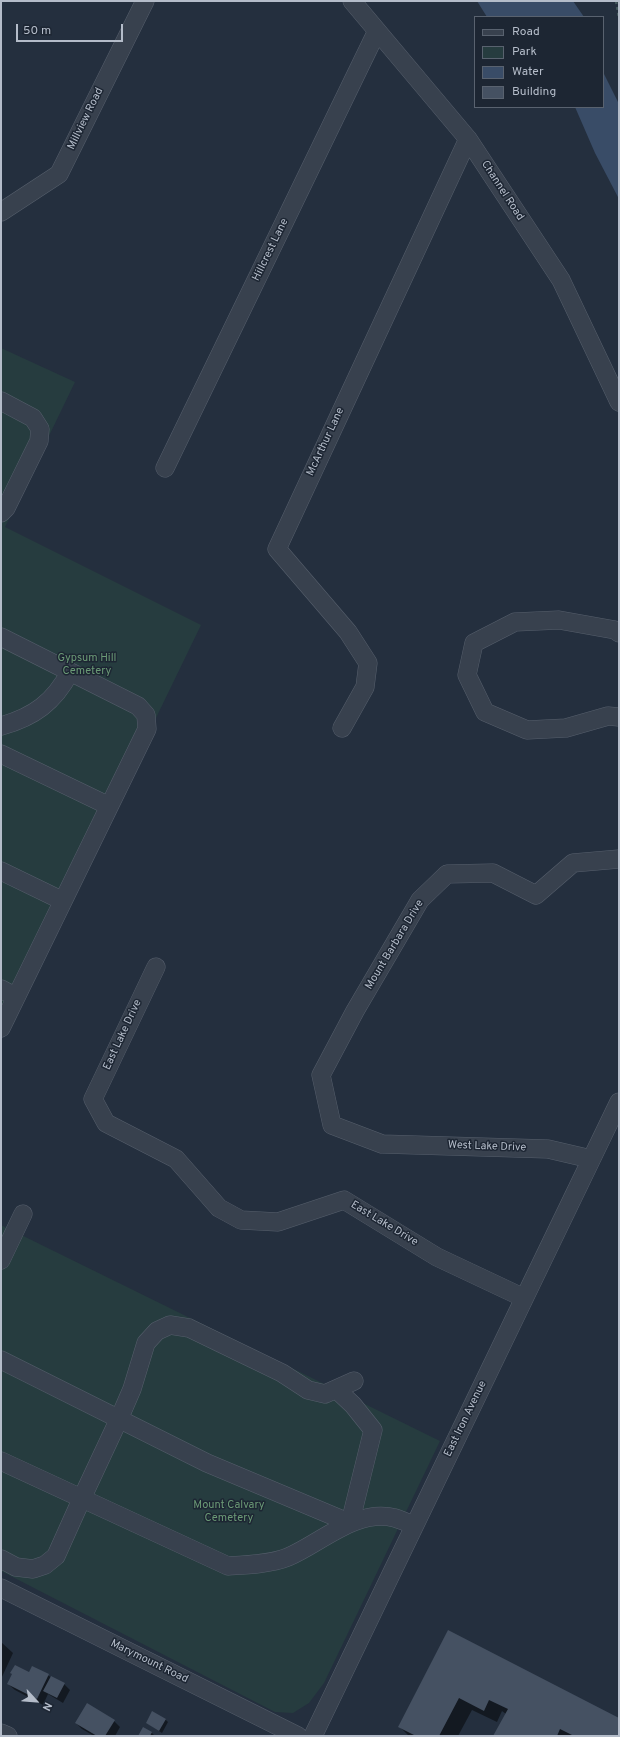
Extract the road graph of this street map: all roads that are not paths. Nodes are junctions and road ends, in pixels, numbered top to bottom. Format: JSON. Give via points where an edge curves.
{"nodes":[{"id":1,"x":145,"y":1,"type":"edge"},
{"id":2,"x":352,"y":1,"type":"edge"},
{"id":3,"x":377,"y":31,"type":"junction"},
{"id":4,"x":468,"y":139,"type":"junction"},
{"id":5,"x":1,"y":212,"type":"edge"},
{"id":6,"x":1,"y":401,"type":"edge"},
{"id":7,"x":619,"y":402,"type":"edge"},
{"id":8,"x":165,"y":468,"type":"dead end"},
{"id":9,"x":1,"y":513,"type":"edge"},
{"id":10,"x":619,"y":633,"type":"edge"},
{"id":11,"x":1,"y":637,"type":"edge"},
{"id":12,"x":70,"y":672,"type":"junction"},
{"id":13,"x":619,"y":717,"type":"edge"},
{"id":14,"x":1,"y":726,"type":"edge"},
{"id":15,"x":342,"y":728,"type":"dead end"},
{"id":16,"x":1,"y":754,"type":"edge"},
{"id":17,"x":109,"y":806,"type":"junction"},
{"id":18,"x":619,"y":858,"type":"edge"},
{"id":19,"x":1,"y":871,"type":"edge"},
{"id":20,"x":63,"y":901,"type":"junction"},
{"id":21,"x":156,"y":967,"type":"dead end"},
{"id":22,"x":9,"y":993,"type":"edge"},
{"id":23,"x":1,"y":1028,"type":"edge"},
{"id":24,"x":619,"y":1102,"type":"edge"},
{"id":25,"x":382,"y":1144,"type":"joint"},
{"id":26,"x":591,"y":1159,"type":"junction"},
{"id":27,"x":23,"y":1214,"type":"dead end"},
{"id":28,"x":1,"y":1260,"type":"edge"},
{"id":29,"x":524,"y":1298,"type":"junction"},
{"id":30,"x":1,"y":1360,"type":"edge"},
{"id":31,"x":354,"y":1381,"type":"dead end"},
{"id":32,"x":337,"y":1390,"type":"junction"},
{"id":33,"x":119,"y":1419,"type":"junction"},
{"id":34,"x":1,"y":1461,"type":"edge"},
{"id":35,"x":82,"y":1498,"type":"junction"},
{"id":36,"x":350,"y":1523,"type":"junction"},
{"id":37,"x":415,"y":1525,"type":"junction"},
{"id":38,"x":1,"y":1559,"type":"edge"},
{"id":39,"x":1,"y":1588,"type":"edge"},
{"id":40,"x":1,"y":1733,"type":"edge"},
{"id":41,"x":8,"y":1736,"type":"edge"},
{"id":42,"x":298,"y":1736,"type":"edge"},
{"id":43,"x":313,"y":1736,"type":"edge"}],
"edges":[{"from":1,"to":5,"type":"street","name":"Millview Road","via":[[59,174]]},
{"from":2,"to":3,"type":"street","name":"Channel Road"},
{"from":3,"to":4,"type":"street","name":"Channel Road"},
{"from":3,"to":8,"type":"street","name":"Hillcrest Lane"},
{"from":4,"to":7,"type":"street","name":"Channel Road","via":[[561,280]]},
{"from":4,"to":15,"type":"street","name":"McArthur Lane","via":[[277,549],[348,632],[368,663],[365,686]]},
{"from":6,"to":9,"type":"street","via":[[33,418],[40,429],[39,441],[6,508]]},
{"from":10,"to":13,"type":"street","via":[[615,630],[559,620],[515,622],[474,642],[467,675],[485,712],[526,730],[566,728],[608,716]]},
{"from":11,"to":12,"type":"street"},
{"from":12,"to":14,"type":"street","via":[[62,687],[46,704],[20,721]]},
{"from":12,"to":17,"type":"street","via":[[138,706],[146,715],[147,729]]},
{"from":16,"to":17,"type":"street"},
{"from":17,"to":20,"type":"street"},
{"from":18,"to":25,"type":"street","name":"Mount Barbara Drive","via":[[574,863],[536,894],[493,873],[448,874],[420,900],[321,1075],[332,1125]]},
{"from":19,"to":20,"type":"street"},
{"from":20,"to":22,"type":"street"},
{"from":21,"to":29,"type":"street","name":"East Lake Drive","via":[[93,1099],[106,1123],[176,1159],[219,1208],[241,1220],[278,1222],[344,1200],[437,1256]]},
{"from":22,"to":23,"type":"street"},
{"from":24,"to":26,"type":"street","name":"East Iron Avenue"},
{"from":25,"to":26,"type":"street","name":"West Lake Drive","via":[[548,1149]]},
{"from":26,"to":29,"type":"street","name":"East Iron Avenue"},
{"from":27,"to":28,"type":"street"},
{"from":29,"to":37,"type":"street","name":"East Iron Avenue"},
{"from":30,"to":33,"type":"street"},
{"from":31,"to":32,"type":"street"},
{"from":32,"to":33,"type":"street","via":[[325,1394],[308,1390],[282,1373],[189,1328],[170,1325],[157,1331],[146,1343]]},
{"from":32,"to":36,"type":"street","via":[[373,1430]]},
{"from":33,"to":35,"type":"street"},
{"from":33,"to":36,"type":"street","via":[[207,1463]]},
{"from":34,"to":35,"type":"street"},
{"from":35,"to":36,"type":"street","via":[[228,1566],[287,1558]]},
{"from":35,"to":38,"type":"street","via":[[56,1556],[45,1566],[33,1569],[16,1567]]},
{"from":36,"to":37,"type":"street","via":[[374,1516],[394,1518]]},
{"from":37,"to":43,"type":"street","name":"East Iron Avenue"},
{"from":39,"to":42,"type":"street","name":"Marymount Road"},
{"from":40,"to":41,"type":"street"}]}
